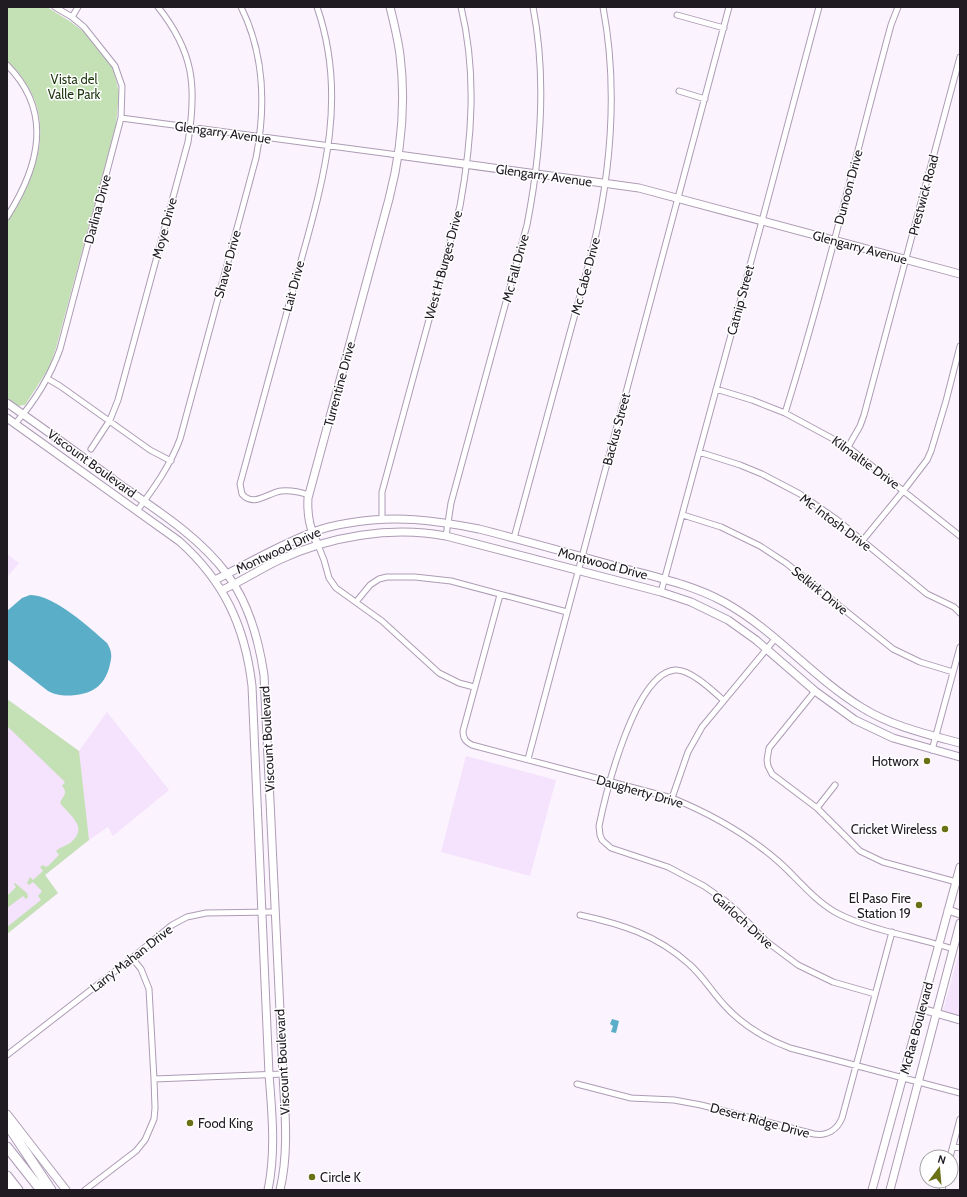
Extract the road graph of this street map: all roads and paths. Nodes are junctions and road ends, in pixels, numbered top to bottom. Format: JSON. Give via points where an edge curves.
{"nodes":[{"id":1,"x":55,"y":7,"type":"edge"},
{"id":2,"x":78,"y":7,"type":"edge"},
{"id":3,"x":158,"y":7,"type":"edge"},
{"id":4,"x":242,"y":7,"type":"edge"},
{"id":5,"x":317,"y":7,"type":"edge"},
{"id":6,"x":390,"y":7,"type":"edge"},
{"id":7,"x":461,"y":7,"type":"edge"},
{"id":8,"x":533,"y":7,"type":"edge"},
{"id":9,"x":603,"y":7,"type":"edge"},
{"id":10,"x":729,"y":7,"type":"edge"},
{"id":11,"x":819,"y":7,"type":"edge"},
{"id":12,"x":898,"y":7,"type":"edge"},
{"id":13,"x":677,"y":15,"type":"dead end"},
{"id":14,"x":72,"y":17,"type":"junction"},
{"id":15,"x":724,"y":28,"type":"junction"},
{"id":16,"x":960,"y":57,"type":"edge"},
{"id":17,"x":7,"y":65,"type":"edge"},
{"id":18,"x":679,"y":91,"type":"dead end"},
{"id":19,"x":705,"y":99,"type":"junction"},
{"id":20,"x":121,"y":118,"type":"junction"},
{"id":21,"x":190,"y":127,"type":"junction"},
{"id":22,"x":260,"y":137,"type":"junction"},
{"id":23,"x":329,"y":146,"type":"junction"},
{"id":24,"x":398,"y":155,"type":"junction"},
{"id":25,"x":467,"y":165,"type":"junction"},
{"id":26,"x":536,"y":174,"type":"junction"},
{"id":27,"x":605,"y":183,"type":"junction"},
{"id":28,"x":678,"y":198,"type":"junction"},
{"id":29,"x":7,"y":217,"type":"edge"},
{"id":30,"x":762,"y":221,"type":"junction"},
{"id":31,"x":834,"y":240,"type":"junction"},
{"id":32,"x":906,"y":260,"type":"junction"},
{"id":33,"x":960,"y":274,"type":"edge"},
{"id":34,"x":960,"y":346,"type":"edge"},
{"id":35,"x":48,"y":379,"type":"junction"},
{"id":36,"x":716,"y":390,"type":"junction"},
{"id":37,"x":7,"y":403,"type":"edge"},
{"id":38,"x":785,"y":413,"type":"junction"},
{"id":39,"x":24,"y":414,"type":"junction"},
{"id":40,"x":7,"y":418,"type":"edge"},
{"id":41,"x":110,"y":420,"type":"junction"},
{"id":42,"x":15,"y":424,"type":"junction"},
{"id":43,"x":848,"y":447,"type":"junction"},
{"id":44,"x":91,"y":449,"type":"dead end"},
{"id":45,"x":699,"y":452,"type":"junction"},
{"id":46,"x":171,"y":461,"type":"junction"},
{"id":47,"x":904,"y":490,"type":"junction"},
{"id":48,"x":309,"y":495,"type":"junction"},
{"id":49,"x":144,"y":501,"type":"junction"},
{"id":50,"x":137,"y":511,"type":"junction"},
{"id":51,"x":683,"y":515,"type":"junction"},
{"id":52,"x":382,"y":519,"type":"junction"},
{"id":53,"x":448,"y":523,"type":"junction"},
{"id":54,"x":312,"y":532,"type":"junction"},
{"id":55,"x":446,"y":536,"type":"junction"},
{"id":56,"x":960,"y":536,"type":"edge"},
{"id":57,"x":514,"y":538,"type":"junction"},
{"id":58,"x":863,"y":540,"type":"junction"},
{"id":59,"x":318,"y":545,"type":"junction"},
{"id":60,"x":582,"y":557,"type":"junction"},
{"id":61,"x":578,"y":571,"type":"junction"},
{"id":62,"x":227,"y":574,"type":"junction"},
{"id":63,"x":665,"y":579,"type":"junction"},
{"id":64,"x":215,"y":580,"type":"junction"},
{"id":65,"x":234,"y":584,"type":"junction"},
{"id":66,"x":222,"y":590,"type":"junction"},
{"id":67,"x":661,"y":592,"type":"junction"},
{"id":68,"x":500,"y":594,"type":"junction"},
{"id":69,"x":356,"y":602,"type":"junction"},
{"id":70,"x":567,"y":612,"type":"junction"},
{"id":71,"x":960,"y":613,"type":"edge"},
{"id":72,"x":775,"y":639,"type":"junction"},
{"id":73,"x":960,"y":647,"type":"edge"},
{"id":74,"x":766,"y":650,"type":"junction"},
{"id":75,"x":953,"y":672,"type":"junction"},
{"id":76,"x":474,"y":687,"type":"junction"},
{"id":77,"x":815,"y":691,"type":"junction"},
{"id":78,"x":265,"y":695,"type":"junction"},
{"id":79,"x":252,"y":696,"type":"junction"},
{"id":80,"x":723,"y":700,"type":"junction"},
{"id":81,"x":935,"y":736,"type":"junction"},
{"id":82,"x":960,"y":743,"type":"edge"},
{"id":83,"x":932,"y":750,"type":"junction"},
{"id":84,"x":960,"y":757,"type":"edge"},
{"id":85,"x":528,"y":759,"type":"junction"},
{"id":86,"x":610,"y":782,"type":"junction"},
{"id":87,"x":835,"y":785,"type":"dead end"},
{"id":88,"x":672,"y":798,"type":"junction"},
{"id":89,"x":257,"y":806,"type":"junction"},
{"id":90,"x":270,"y":806,"type":"junction"},
{"id":91,"x":817,"y":808,"type":"junction"},
{"id":92,"x":960,"y":867,"type":"edge"},
{"id":93,"x":958,"y":883,"type":"edge"},
{"id":94,"x":948,"y":910,"type":"junction"},
{"id":95,"x":262,"y":912,"type":"junction"},
{"id":96,"x":275,"y":912,"type":"junction"},
{"id":97,"x":960,"y":914,"type":"edge"},
{"id":98,"x":580,"y":915,"type":"dead end"},
{"id":99,"x":960,"y":923,"type":"edge"},
{"id":100,"x":892,"y":932,"type":"junction"},
{"id":101,"x":939,"y":945,"type":"junction"},
{"id":102,"x":953,"y":949,"type":"junction"},
{"id":103,"x":132,"y":958,"type":"junction"},
{"id":104,"x":875,"y":994,"type":"junction"},
{"id":105,"x":922,"y":1009,"type":"junction"},
{"id":106,"x":936,"y":1013,"type":"junction"},
{"id":107,"x":960,"y":1020,"type":"edge"},
{"id":108,"x":7,"y":1055,"type":"edge"},
{"id":109,"x":857,"y":1066,"type":"junction"},
{"id":110,"x":269,"y":1074,"type":"junction"},
{"id":111,"x":283,"y":1074,"type":"junction"},
{"id":112,"x":902,"y":1078,"type":"junction"},
{"id":113,"x":154,"y":1079,"type":"junction"},
{"id":114,"x":918,"y":1082,"type":"junction"},
{"id":115,"x":576,"y":1084,"type":"dead end"},
{"id":116,"x":960,"y":1093,"type":"edge"},
{"id":117,"x":7,"y":1114,"type":"edge"},
{"id":118,"x":960,"y":1119,"type":"edge"},
{"id":119,"x":7,"y":1124,"type":"edge"},
{"id":120,"x":953,"y":1146,"type":"junction"},
{"id":121,"x":7,"y":1147,"type":"edge"},
{"id":122,"x":960,"y":1148,"type":"edge"},
{"id":123,"x":952,"y":1149,"type":"edge"},
{"id":124,"x":7,"y":1176,"type":"edge"},
{"id":125,"x":18,"y":1190,"type":"edge"},
{"id":126,"x":41,"y":1190,"type":"edge"},
{"id":127,"x":51,"y":1190,"type":"edge"},
{"id":128,"x":66,"y":1190,"type":"edge"},
{"id":129,"x":85,"y":1190,"type":"edge"},
{"id":130,"x":268,"y":1190,"type":"edge"},
{"id":131,"x":280,"y":1190,"type":"edge"},
{"id":132,"x":872,"y":1190,"type":"edge"},
{"id":133,"x":890,"y":1190,"type":"edge"}],
"edges":[{"from":1,"to":14,"type":"street","name":"Darlina Drive"},
{"from":2,"to":14,"type":"street"},
{"from":3,"to":21,"type":"street","name":"Moye Drive","via":[[177,33],[189,64],[193,94]]},
{"from":4,"to":22,"type":"street","name":"Shaver Drive","via":[[260,64],[263,102]]},
{"from":5,"to":23,"type":"street","name":"Lait Drive","via":[[327,44],[332,85]]},
{"from":6,"to":24,"type":"main road","name":"Turrentine Drive","via":[[402,78],[402,122]]},
{"from":7,"to":25,"type":"street","name":"West H Burges Drive","via":[[469,47],[471,79]]},
{"from":8,"to":26,"type":"street","name":"Mc Fall Drive","via":[[541,75]]},
{"from":9,"to":27,"type":"street","name":"Mc Cabe Drive","via":[[611,101]]},
{"from":10,"to":15,"type":"street","name":"Backus Street"},
{"from":11,"to":30,"type":"street","name":"Catnip Street"},
{"from":12,"to":31,"type":"street","name":"Dunoon Drive"},
{"from":13,"to":15,"type":"street"},
{"from":14,"to":20,"type":"street","name":"Darlina Drive","via":[[84,27],[116,66],[122,86]]},
{"from":15,"to":19,"type":"street","name":"Backus Street"},
{"from":16,"to":32,"type":"street","name":"Prestwick Road"},
{"from":17,"to":29,"type":"street","via":[[28,92],[38,126],[30,171]]},
{"from":18,"to":19,"type":"street"},
{"from":19,"to":28,"type":"street","name":"Backus Street"},
{"from":20,"to":21,"type":"street","name":"Glengarry Avenue"},
{"from":20,"to":35,"type":"street","name":"Darlina Drive","via":[[60,349]]},
{"from":21,"to":22,"type":"street","name":"Glengarry Avenue"},
{"from":21,"to":41,"type":"street","name":"Moye Drive","via":[[118,400]]},
{"from":22,"to":23,"type":"street","name":"Glengarry Avenue"},
{"from":22,"to":46,"type":"street","name":"Shaver Drive","via":[[180,439]]},
{"from":23,"to":24,"type":"street","name":"Glengarry Avenue"},
{"from":23,"to":48,"type":"street","name":"Lait Drive","via":[[317,200],[240,484],[242,494],[252,500],[259,500],[281,491]]},
{"from":24,"to":25,"type":"main road","name":"Glengarry Avenue"},
{"from":24,"to":48,"type":"main road","name":"Turrentine Drive","via":[[389,199]]},
{"from":25,"to":26,"type":"main road","name":"Glengarry Avenue"},
{"from":25,"to":52,"type":"street","name":"West H Burges Drive","via":[[460,206],[382,492]]},
{"from":26,"to":27,"type":"main road","name":"Glengarry Avenue"},
{"from":26,"to":53,"type":"street","name":"Mc Fall Drive","via":[[527,225],[451,503]]},
{"from":27,"to":28,"type":"main road","name":"Glengarry Avenue"},
{"from":27,"to":57,"type":"street","name":"Mc Cabe Drive","via":[[593,248]]},
{"from":28,"to":30,"type":"main road","name":"Glengarry Avenue"},
{"from":28,"to":60,"type":"street","name":"Backus Street"},
{"from":30,"to":31,"type":"main road","name":"Glengarry Avenue"},
{"from":30,"to":36,"type":"street","name":"Catnip Street"},
{"from":31,"to":32,"type":"main road","name":"Glengarry Avenue"},
{"from":31,"to":38,"type":"street","name":"Dunoon Drive"},
{"from":32,"to":33,"type":"main road","name":"Glengarry Avenue"},
{"from":32,"to":43,"type":"street","name":"Prestwick Road","via":[[864,415]]},
{"from":34,"to":47,"type":"street","via":[[931,450],[922,468]]},
{"from":35,"to":39,"type":"street","name":"Darlina Drive"},
{"from":35,"to":41,"type":"street"},
{"from":36,"to":38,"type":"street","name":"Kilmaltie Drive"},
{"from":36,"to":45,"type":"street","name":"Catnip Street"},
{"from":37,"to":39,"type":"main road","name":"Viscount Boulevard"},
{"from":38,"to":43,"type":"street","name":"Kilmaltie Drive"},
{"from":39,"to":42,"type":"street","name":"Darlina Drive"},
{"from":39,"to":49,"type":"main road","name":"Viscount Boulevard"},
{"from":40,"to":42,"type":"main road","name":"Viscount Boulevard"},
{"from":41,"to":44,"type":"street","name":"Moye Drive"},
{"from":41,"to":46,"type":"street","via":[[150,450]]},
{"from":42,"to":50,"type":"main road","name":"Viscount Boulevard"},
{"from":43,"to":47,"type":"street","name":"Kilmaltie Drive"},
{"from":45,"to":51,"type":"street","name":"Catnip Street"},
{"from":45,"to":58,"type":"street","name":"Mc Intosh Drive","via":[[740,465],[783,484]]},
{"from":46,"to":49,"type":"street","name":"Shaver Drive"},
{"from":47,"to":56,"type":"street","name":"Kilmaltie Drive"},
{"from":47,"to":58,"type":"street"},
{"from":48,"to":54,"type":"main road","name":"Turrentine Drive","via":[[307,510]]},
{"from":49,"to":50,"type":"street","name":"Shaver Drive"},
{"from":49,"to":62,"type":"main road","name":"Viscount Boulevard","via":[[188,534]]},
{"from":50,"to":64,"type":"main road","name":"Viscount Boulevard","via":[[183,544]]},
{"from":51,"to":63,"type":"street","name":"Catnip Street"},
{"from":51,"to":75,"type":"street","name":"Selkirk Drive","via":[[734,533],[774,554],[893,649],[920,662]]},
{"from":52,"to":53,"type":"main road","name":"Montwood Drive","via":[[416,519]]},
{"from":52,"to":54,"type":"main road","name":"Montwood Drive"},
{"from":53,"to":55,"type":"street","name":"Mc Fall Drive"},
{"from":53,"to":57,"type":"main road","name":"Montwood Drive"},
{"from":54,"to":59,"type":"main road","name":"Turrentine Drive"},
{"from":54,"to":62,"type":"main road","name":"Montwood Drive"},
{"from":55,"to":59,"type":"main road","name":"Montwood Drive","via":[[396,532]]},
{"from":55,"to":61,"type":"main road","name":"Montwood Drive"},
{"from":57,"to":60,"type":"main road","name":"Montwood Drive"},
{"from":58,"to":71,"type":"street","name":"Mc Intosh Drive","via":[[928,594],[954,607]]},
{"from":59,"to":65,"type":"main road","name":"Montwood Drive"},
{"from":59,"to":69,"type":"street","name":"Turrentine Drive","via":[[333,584],[341,593]]},
{"from":60,"to":61,"type":"street","name":"Backus Street"},
{"from":60,"to":63,"type":"main road","name":"Montwood Drive"},
{"from":61,"to":67,"type":"main road","name":"Montwood Drive"},
{"from":61,"to":70,"type":"street","name":"Backus Street"},
{"from":62,"to":64,"type":"main road","name":"Montwood Drive"},
{"from":62,"to":65,"type":"main road","name":"Viscount Boulevard"},
{"from":63,"to":67,"type":"street","name":"Catnip Street"},
{"from":63,"to":72,"type":"main road","name":"Montwood Drive","via":[[694,588],[724,602]]},
{"from":64,"to":66,"type":"main road","name":"Viscount Boulevard"},
{"from":65,"to":66,"type":"main road","name":"Montwood Drive"},
{"from":65,"to":78,"type":"main road","name":"Viscount Boulevard","via":[[256,636],[262,661]]},
{"from":66,"to":79,"type":"main road","name":"Viscount Boulevard","via":[[243,637]]},
{"from":67,"to":74,"type":"main road","name":"Montwood Drive","via":[[716,613]]},
{"from":68,"to":69,"type":"street","via":[[437,579],[387,576],[374,582]]},
{"from":68,"to":70,"type":"street"},
{"from":68,"to":76,"type":"street","name":"Daugherty Drive"},
{"from":69,"to":76,"type":"street","name":"Turrentine Drive","via":[[387,625],[439,673],[458,683]]},
{"from":70,"to":85,"type":"street","name":"Backus Street"},
{"from":72,"to":74,"type":"street"},
{"from":72,"to":81,"type":"main road","name":"Montwood Drive","via":[[862,708],[906,728]]},
{"from":73,"to":75,"type":"street"},
{"from":74,"to":77,"type":"main road","name":"Montwood Drive"},
{"from":74,"to":80,"type":"street"},
{"from":75,"to":81,"type":"street"},
{"from":76,"to":85,"type":"street","name":"Daugherty Drive","via":[[463,731],[464,739],[472,745]]},
{"from":77,"to":83,"type":"main road","name":"Montwood Drive","via":[[873,730]]},
{"from":77,"to":91,"type":"street","via":[[772,743],[767,760],[775,777]]},
{"from":78,"to":79,"type":"main road"},
{"from":78,"to":90,"type":"main road","name":"Viscount Boulevard"},
{"from":79,"to":89,"type":"main road","name":"Viscount Boulevard"},
{"from":80,"to":86,"type":"street","name":"Gairloch Drive","via":[[704,684],[682,671],[668,671],[661,675],[633,717],[618,752]]},
{"from":80,"to":88,"type":"street","via":[[694,739],[682,765]]},
{"from":81,"to":82,"type":"main road","name":"Montwood Drive"},
{"from":81,"to":83,"type":"street"},
{"from":83,"to":84,"type":"main road","name":"Montwood Drive"},
{"from":85,"to":86,"type":"street","name":"Daugherty Drive"},
{"from":86,"to":88,"type":"street","name":"Daugherty Drive"},
{"from":86,"to":104,"type":"street","name":"Gairloch Drive","via":[[599,826],[600,835],[606,844],[668,867],[704,886],[732,907],[766,941],[798,965],[833,982]]},
{"from":87,"to":91,"type":"street"},
{"from":88,"to":100,"type":"street","name":"Daugherty Drive","via":[[710,815],[749,839],[777,860],[819,901],[835,912],[860,923]]},
{"from":89,"to":90,"type":"main road"},
{"from":89,"to":95,"type":"main road","name":"Viscount Boulevard"},
{"from":90,"to":96,"type":"main road","name":"Viscount Boulevard"},
{"from":91,"to":93,"type":"street","via":[[866,854],[883,862]]},
{"from":92,"to":93,"type":"main road","name":"McRae Boulevard"},
{"from":93,"to":94,"type":"main road","name":"McRae Boulevard"},
{"from":94,"to":97,"type":"main road"},
{"from":94,"to":101,"type":"main road","name":"McRae Boulevard"},
{"from":95,"to":96,"type":"street","name":"Larry Mahan Drive"},
{"from":95,"to":103,"type":"street","name":"Larry Mahan Drive","via":[[206,913],[187,917],[172,925]]},
{"from":95,"to":110,"type":"main road","name":"Viscount Boulevard"},
{"from":96,"to":111,"type":"main road","name":"Viscount Boulevard"},
{"from":98,"to":109,"type":"street","via":[[632,929],[662,943],[690,964],[722,1002],[761,1035],[790,1048]]},
{"from":99,"to":102,"type":"main road","name":"McRae Boulevard"},
{"from":100,"to":101,"type":"street","name":"Daugherty Drive"},
{"from":100,"to":104,"type":"street","name":"Desert Ridge Drive"},
{"from":101,"to":102,"type":"street","name":"Daugherty Drive"},
{"from":101,"to":105,"type":"main road","name":"McRae Boulevard"},
{"from":102,"to":106,"type":"main road","name":"McRae Boulevard"},
{"from":103,"to":108,"type":"street","name":"Larry Mahan Drive"},
{"from":103,"to":113,"type":"street","via":[[141,969],[149,989]]},
{"from":104,"to":109,"type":"street","name":"Desert Ridge Drive"},
{"from":105,"to":106,"type":"main road"},
{"from":105,"to":112,"type":"main road","name":"McRae Boulevard"},
{"from":106,"to":107,"type":"main road"},
{"from":106,"to":114,"type":"main road","name":"McRae Boulevard"},
{"from":109,"to":112,"type":"street"},
{"from":109,"to":115,"type":"street","name":"Desert Ridge Drive","via":[[841,1122],[834,1130],[824,1135],[701,1104],[631,1098]]},
{"from":110,"to":111,"type":"street"},
{"from":110,"to":113,"type":"street"},
{"from":110,"to":130,"type":"main road","name":"Viscount Boulevard","via":[[273,1154]]},
{"from":111,"to":131,"type":"main road","name":"Viscount Boulevard","via":[[286,1139]]},
{"from":112,"to":114,"type":"street"},
{"from":112,"to":132,"type":"main road","name":"McRae Boulevard"},
{"from":113,"to":129,"type":"street","via":[[154,1119],[145,1140],[136,1151]]},
{"from":114,"to":116,"type":"street"},
{"from":114,"to":133,"type":"main road","name":"McRae Boulevard"},
{"from":117,"to":128,"type":"main road"},
{"from":118,"to":120,"type":"street"},
{"from":119,"to":127,"type":"highway"},
{"from":120,"to":122,"type":"street"},
{"from":120,"to":123,"type":"street"},
{"from":121,"to":126,"type":"highway"},
{"from":124,"to":125,"type":"highway"}]}
